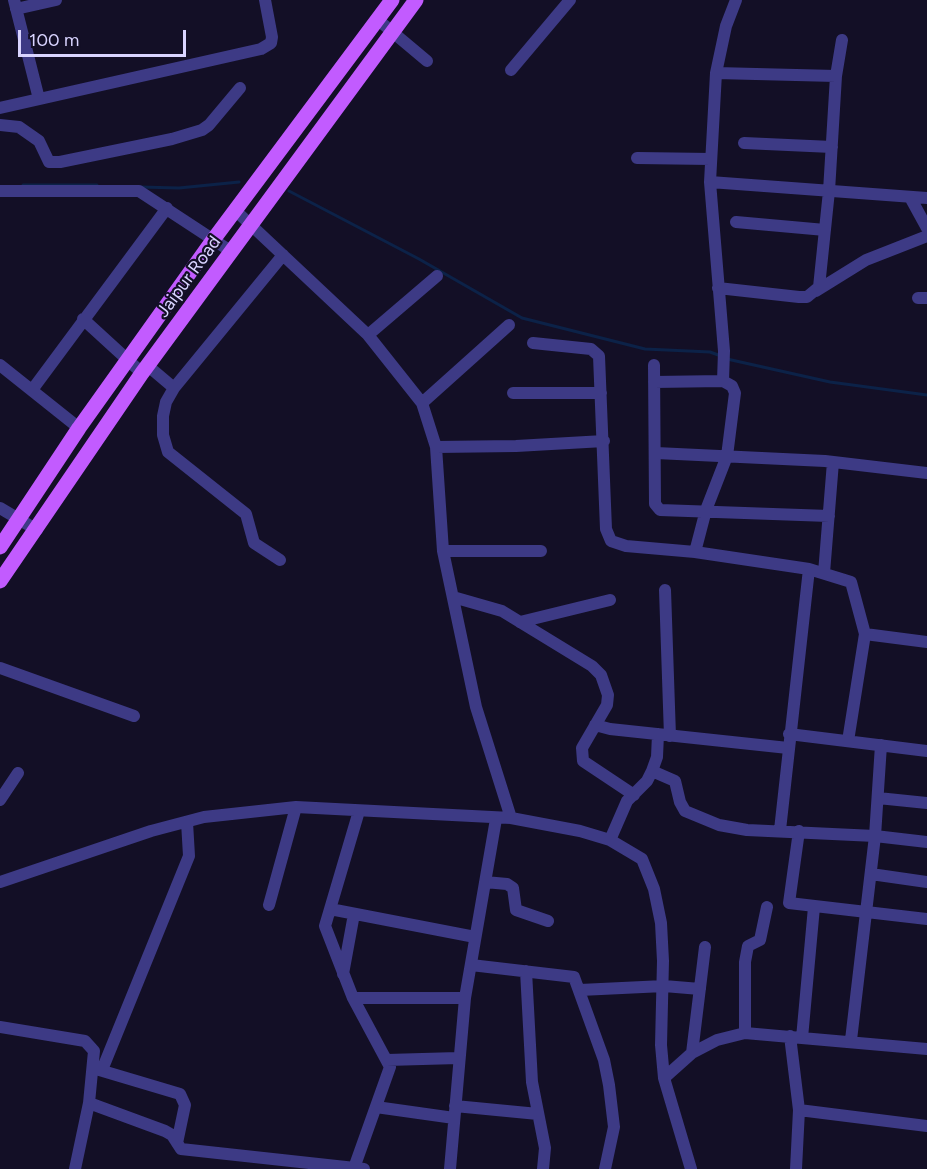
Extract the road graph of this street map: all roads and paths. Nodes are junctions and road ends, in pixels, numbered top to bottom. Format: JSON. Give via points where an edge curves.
{"nodes":[{"id":1,"x":56,"y":0,"type":"edge"},
{"id":2,"x":265,"y":0,"type":"edge"},
{"id":3,"x":392,"y":0,"type":"edge"},
{"id":4,"x":416,"y":0,"type":"edge"},
{"id":5,"x":570,"y":0,"type":"edge"},
{"id":6,"x":736,"y":0,"type":"edge"},
{"id":7,"x":15,"y":5,"type":"edge"},
{"id":8,"x":377,"y":19,"type":"junction"},
{"id":9,"x":393,"y":31,"type":"junction"},
{"id":10,"x":842,"y":40,"type":"dead end"},
{"id":11,"x":427,"y":61,"type":"dead end"},
{"id":12,"x":511,"y":70,"type":"dead end"},
{"id":13,"x":716,"y":73,"type":"junction"},
{"id":14,"x":836,"y":76,"type":"junction"},
{"id":15,"x":240,"y":88,"type":"dead end"},
{"id":16,"x":39,"y":99,"type":"junction"},
{"id":17,"x":0,"y":108,"type":"edge"},
{"id":18,"x":0,"y":125,"type":"edge"},
{"id":19,"x":744,"y":143,"type":"dead end"},
{"id":20,"x":832,"y":147,"type":"junction"},
{"id":21,"x":637,"y":158,"type":"dead end"},
{"id":22,"x":711,"y":159,"type":"junction"},
{"id":23,"x":710,"y":182,"type":"junction"},
{"id":24,"x":0,"y":191,"type":"edge"},
{"id":25,"x":829,"y":191,"type":"junction"},
{"id":26,"x":910,"y":197,"type":"junction"},
{"id":27,"x":927,"y":198,"type":"edge"},
{"id":28,"x":167,"y":208,"type":"junction"},
{"id":29,"x":236,"y":211,"type":"junction"},
{"id":30,"x":736,"y":222,"type":"dead end"},
{"id":31,"x":250,"y":226,"type":"junction"},
{"id":32,"x":927,"y":228,"type":"edge"},
{"id":33,"x":825,"y":231,"type":"junction"},
{"id":34,"x":927,"y":236,"type":"edge"},
{"id":35,"x":213,"y":240,"type":"junction"},
{"id":36,"x":232,"y":252,"type":"junction"},
{"id":37,"x":283,"y":255,"type":"junction"},
{"id":38,"x":437,"y":276,"type":"dead end"},
{"id":39,"x":718,"y":288,"type":"junction"},
{"id":40,"x":814,"y":292,"type":"junction"},
{"id":41,"x":83,"y":319,"type":"junction"},
{"id":42,"x":509,"y":326,"type":"dead end"},
{"id":43,"x":368,"y":335,"type":"junction"},
{"id":44,"x":533,"y":343,"type":"dead end"},
{"id":45,"x":128,"y":360,"type":"junction"},
{"id":46,"x":0,"y":365,"type":"edge"},
{"id":47,"x":654,"y":365,"type":"dead end"},
{"id":48,"x":145,"y":370,"type":"junction"},
{"id":49,"x":723,"y":381,"type":"junction"},
{"id":50,"x":654,"y":382,"type":"junction"},
{"id":51,"x":174,"y":388,"type":"junction"},
{"id":52,"x":32,"y":390,"type":"junction"},
{"id":53,"x":513,"y":393,"type":"dead end"},
{"id":54,"x":601,"y":393,"type":"junction"},
{"id":55,"x":422,"y":403,"type":"junction"},
{"id":56,"x":79,"y":428,"type":"junction"},
{"id":57,"x":604,"y":441,"type":"junction"},
{"id":58,"x":436,"y":447,"type":"junction"},
{"id":59,"x":656,"y":453,"type":"junction"},
{"id":60,"x":727,"y":456,"type":"junction"},
{"id":61,"x":833,"y":462,"type":"junction"},
{"id":62,"x":927,"y":473,"type":"edge"},
{"id":63,"x":0,"y":508,"type":"edge"},
{"id":64,"x":706,"y":510,"type":"junction"},
{"id":65,"x":829,"y":516,"type":"junction"},
{"id":66,"x":20,"y":520,"type":"junction"},
{"id":67,"x":37,"y":530,"type":"junction"},
{"id":68,"x":0,"y":548,"type":"edge"},
{"id":69,"x":452,"y":551,"type":"junction"},
{"id":70,"x":541,"y":551,"type":"dead end"},
{"id":71,"x":694,"y":552,"type":"junction"},
{"id":72,"x":280,"y":560,"type":"dead end"},
{"id":73,"x":809,"y":569,"type":"junction"},
{"id":74,"x":824,"y":573,"type":"junction"},
{"id":75,"x":0,"y":581,"type":"edge"},
{"id":76,"x":666,"y":590,"type":"dead end"},
{"id":77,"x":453,"y":597,"type":"junction"},
{"id":78,"x":610,"y":600,"type":"dead end"},
{"id":79,"x":520,"y":622,"type":"junction"},
{"id":80,"x":865,"y":634,"type":"junction"},
{"id":81,"x":927,"y":642,"type":"edge"},
{"id":82,"x":0,"y":668,"type":"edge"},
{"id":83,"x":134,"y":716,"type":"dead end"},
{"id":84,"x":595,"y":725,"type":"junction"},
{"id":85,"x":789,"y":734,"type":"junction"},
{"id":86,"x":664,"y":735,"type":"junction"},
{"id":87,"x":848,"y":741,"type":"junction"},
{"id":88,"x":881,"y":745,"type":"junction"},
{"id":89,"x":788,"y":748,"type":"junction"},
{"id":90,"x":927,"y":751,"type":"edge"},
{"id":91,"x":652,"y":771,"type":"junction"},
{"id":92,"x":18,"y":773,"type":"dead end"},
{"id":93,"x":634,"y":795,"type":"junction"},
{"id":94,"x":878,"y":798,"type":"junction"},
{"id":95,"x":0,"y":800,"type":"edge"},
{"id":96,"x":927,"y":803,"type":"edge"},
{"id":97,"x":296,"y":807,"type":"junction"},
{"id":98,"x":359,"y":811,"type":"junction"},
{"id":99,"x":511,"y":818,"type":"junction"},
{"id":100,"x":496,"y":819,"type":"junction"},
{"id":101,"x":187,"y":822,"type":"junction"},
{"id":102,"x":780,"y":830,"type":"junction"},
{"id":103,"x":799,"y":831,"type":"junction"},
{"id":104,"x":875,"y":836,"type":"junction"},
{"id":105,"x":610,"y":840,"type":"junction"},
{"id":106,"x":927,"y":842,"type":"edge"},
{"id":107,"x":871,"y":874,"type":"junction"},
{"id":108,"x":0,"y":882,"type":"edge"},
{"id":109,"x":485,"y":882,"type":"junction"},
{"id":110,"x":927,"y":882,"type":"edge"},
{"id":111,"x":270,"y":905,"type":"dead end"},
{"id":112,"x":766,"y":907,"type":"dead end"},
{"id":113,"x":814,"y":907,"type":"junction"},
{"id":114,"x":330,"y":909,"type":"junction"},
{"id":115,"x":867,"y":912,"type":"junction"},
{"id":116,"x":354,"y":914,"type":"junction"},
{"id":117,"x":927,"y":919,"type":"edge"},
{"id":118,"x":548,"y":921,"type":"dead end"},
{"id":119,"x":475,"y":937,"type":"junction"},
{"id":120,"x":705,"y":947,"type":"dead end"},
{"id":121,"x":471,"y":965,"type":"junction"},
{"id":122,"x":526,"y":971,"type":"junction"},
{"id":123,"x":343,"y":974,"type":"junction"},
{"id":124,"x":664,"y":986,"type":"junction"},
{"id":125,"x":700,"y":989,"type":"junction"},
{"id":126,"x":580,"y":990,"type":"junction"},
{"id":127,"x":353,"y":998,"type":"junction"},
{"id":128,"x":465,"y":998,"type":"junction"},
{"id":129,"x":0,"y":1026,"type":"edge"},
{"id":130,"x":745,"y":1033,"type":"junction"},
{"id":131,"x":796,"y":1037,"type":"junction"},
{"id":132,"x":850,"y":1040,"type":"junction"},
{"id":133,"x":927,"y":1049,"type":"edge"},
{"id":134,"x":692,"y":1053,"type":"junction"},
{"id":135,"x":458,"y":1059,"type":"junction"},
{"id":136,"x":387,"y":1060,"type":"junction"},
{"id":137,"x":97,"y":1069,"type":"junction"},
{"id":138,"x":664,"y":1078,"type":"junction"},
{"id":139,"x":89,"y":1103,"type":"junction"},
{"id":140,"x":376,"y":1107,"type":"junction"},
{"id":141,"x":799,"y":1110,"type":"junction"},
{"id":142,"x":455,"y":1112,"type":"junction"},
{"id":143,"x":538,"y":1114,"type":"junction"},
{"id":144,"x":927,"y":1126,"type":"edge"},
{"id":145,"x":177,"y":1143,"type":"junction"},
{"id":146,"x":354,"y":1168,"type":"edge"},
{"id":147,"x":75,"y":1169,"type":"edge"},
{"id":148,"x":364,"y":1169,"type":"edge"},
{"id":149,"x":450,"y":1169,"type":"edge"},
{"id":150,"x":543,"y":1169,"type":"edge"},
{"id":151,"x":605,"y":1169,"type":"edge"},
{"id":152,"x":691,"y":1169,"type":"edge"},
{"id":153,"x":796,"y":1169,"type":"edge"}],
"edges":[{"from":1,"to":7,"type":"street"},
{"from":2,"to":16,"type":"street","via":[[273,37],[261,49]]},
{"from":3,"to":8,"type":"main road","name":"Jaipur Road"},
{"from":4,"to":9,"type":"main road","name":"Jaipur Road"},
{"from":5,"to":12,"type":"street"},
{"from":6,"to":13,"type":"street"},
{"from":7,"to":16,"type":"street"},
{"from":8,"to":9,"type":"street"},
{"from":8,"to":29,"type":"main road","name":"Jaipur Road"},
{"from":9,"to":11,"type":"street"},
{"from":9,"to":31,"type":"main road","name":"Jaipur Road"},
{"from":10,"to":14,"type":"street"},
{"from":13,"to":14,"type":"street"},
{"from":13,"to":22,"type":"street"},
{"from":14,"to":20,"type":"street"},
{"from":15,"to":18,"type":"street","via":[[202,130],[60,162],[49,162],[39,141],[19,127]]},
{"from":16,"to":17,"type":"street"},
{"from":19,"to":20,"type":"street"},
{"from":20,"to":25,"type":"street"},
{"from":21,"to":22,"type":"street"},
{"from":22,"to":23,"type":"street"},
{"from":23,"to":25,"type":"street"},
{"from":23,"to":39,"type":"street"},
{"from":24,"to":28,"type":"street","via":[[139,191]]},
{"from":25,"to":26,"type":"street"},
{"from":25,"to":33,"type":"street"},
{"from":26,"to":27,"type":"street"},
{"from":26,"to":32,"type":"street"},
{"from":28,"to":35,"type":"street"},
{"from":28,"to":41,"type":"street"},
{"from":29,"to":31,"type":"street"},
{"from":29,"to":35,"type":"main road","name":"Jaipur Road"},
{"from":30,"to":33,"type":"street"},
{"from":31,"to":36,"type":"main road","name":"Jaipur Road"},
{"from":31,"to":37,"type":"street"},
{"from":33,"to":40,"type":"street","via":[[819,287]]},
{"from":34,"to":40,"type":"street","via":[[866,260]]},
{"from":35,"to":36,"type":"street"},
{"from":35,"to":45,"type":"main road","name":"Jaipur Road"},
{"from":36,"to":48,"type":"main road","name":"Jaipur Road"},
{"from":37,"to":43,"type":"street"},
{"from":37,"to":51,"type":"street"},
{"from":38,"to":43,"type":"street"},
{"from":39,"to":40,"type":"street","via":[[799,297]]},
{"from":39,"to":49,"type":"street"},
{"from":41,"to":45,"type":"street"},
{"from":41,"to":52,"type":"street"},
{"from":42,"to":55,"type":"street"},
{"from":43,"to":55,"type":"street"},
{"from":44,"to":54,"type":"street","via":[[596,351]]},
{"from":45,"to":48,"type":"street"},
{"from":45,"to":56,"type":"main road","name":"Jaipur Road"},
{"from":46,"to":52,"type":"street"},
{"from":47,"to":50,"type":"street"},
{"from":48,"to":51,"type":"street"},
{"from":48,"to":67,"type":"main road","name":"Jaipur Road"},
{"from":49,"to":50,"type":"street"},
{"from":49,"to":60,"type":"street","via":[[735,393]]},
{"from":50,"to":59,"type":"street"},
{"from":51,"to":72,"type":"street","via":[[163,416],[168,452],[246,514],[254,543]]},
{"from":52,"to":56,"type":"street"},
{"from":53,"to":54,"type":"street"},
{"from":54,"to":57,"type":"street"},
{"from":55,"to":58,"type":"street"},
{"from":56,"to":66,"type":"main road","name":"Jaipur Road"},
{"from":57,"to":58,"type":"street"},
{"from":57,"to":71,"type":"street","via":[[606,529],[612,541],[626,546]]},
{"from":58,"to":69,"type":"street"},
{"from":59,"to":60,"type":"street"},
{"from":59,"to":64,"type":"street","via":[[655,504],[660,510]]},
{"from":60,"to":61,"type":"street"},
{"from":60,"to":64,"type":"street"},
{"from":61,"to":62,"type":"street"},
{"from":61,"to":65,"type":"street"},
{"from":63,"to":66,"type":"street"},
{"from":64,"to":65,"type":"street"},
{"from":64,"to":71,"type":"street"},
{"from":65,"to":74,"type":"street"},
{"from":66,"to":67,"type":"street"},
{"from":66,"to":68,"type":"main road","name":"Jaipur Road"},
{"from":67,"to":75,"type":"main road","name":"Jaipur Road"},
{"from":69,"to":70,"type":"street"},
{"from":69,"to":77,"type":"street"},
{"from":71,"to":73,"type":"street"},
{"from":73,"to":74,"type":"street"},
{"from":73,"to":85,"type":"street"},
{"from":74,"to":80,"type":"street","via":[[851,582]]},
{"from":76,"to":86,"type":"street"},
{"from":77,"to":79,"type":"street","via":[[502,611]]},
{"from":77,"to":99,"type":"street","via":[[476,707]]},
{"from":78,"to":79,"type":"street"},
{"from":79,"to":84,"type":"street","via":[[601,675],[607,705]]},
{"from":80,"to":81,"type":"street"},
{"from":80,"to":87,"type":"street"},
{"from":82,"to":83,"type":"street"},
{"from":84,"to":86,"type":"street"},
{"from":84,"to":93,"type":"street","via":[[582,748],[583,761]]},
{"from":85,"to":87,"type":"street"},
{"from":85,"to":89,"type":"street"},
{"from":86,"to":89,"type":"street"},
{"from":86,"to":91,"type":"street"},
{"from":87,"to":88,"type":"street"},
{"from":88,"to":90,"type":"street"},
{"from":88,"to":94,"type":"street"},
{"from":89,"to":102,"type":"street"},
{"from":91,"to":93,"type":"street"},
{"from":91,"to":102,"type":"street","via":[[675,781],[682,807],[690,814],[738,828]]},
{"from":92,"to":95,"type":"street"},
{"from":93,"to":105,"type":"street","via":[[627,801]]},
{"from":94,"to":96,"type":"street"},
{"from":94,"to":104,"type":"street"},
{"from":97,"to":98,"type":"street"},
{"from":97,"to":101,"type":"street","via":[[222,813]]},
{"from":97,"to":111,"type":"street"},
{"from":98,"to":100,"type":"street"},
{"from":98,"to":114,"type":"street"},
{"from":99,"to":100,"type":"street"},
{"from":99,"to":105,"type":"street"},
{"from":100,"to":109,"type":"street"},
{"from":101,"to":108,"type":"street"},
{"from":101,"to":137,"type":"street","via":[[189,856]]},
{"from":102,"to":103,"type":"street"},
{"from":103,"to":104,"type":"street"},
{"from":103,"to":113,"type":"street","via":[[789,903]]},
{"from":104,"to":106,"type":"street"},
{"from":104,"to":107,"type":"street"},
{"from":105,"to":124,"type":"street","via":[[642,859],[654,889],[661,923]]},
{"from":107,"to":110,"type":"street"},
{"from":107,"to":115,"type":"street"},
{"from":109,"to":118,"type":"street","via":[[507,884],[513,888],[516,910]]},
{"from":109,"to":119,"type":"street"},
{"from":112,"to":130,"type":"street","via":[[760,940],[748,946],[745,962]]},
{"from":113,"to":115,"type":"street"},
{"from":113,"to":131,"type":"street"},
{"from":114,"to":116,"type":"street"},
{"from":114,"to":123,"type":"street","via":[[326,935]]},
{"from":115,"to":117,"type":"street"},
{"from":115,"to":132,"type":"street"},
{"from":116,"to":119,"type":"street"},
{"from":116,"to":123,"type":"street"},
{"from":119,"to":121,"type":"street"},
{"from":120,"to":125,"type":"street"},
{"from":121,"to":122,"type":"street"},
{"from":121,"to":128,"type":"street"},
{"from":122,"to":126,"type":"street","via":[[574,977]]},
{"from":122,"to":143,"type":"street","via":[[532,1082]]},
{"from":123,"to":127,"type":"street"},
{"from":124,"to":125,"type":"street"},
{"from":124,"to":126,"type":"street"},
{"from":124,"to":138,"type":"street"},
{"from":125,"to":134,"type":"street"},
{"from":126,"to":151,"type":"street","via":[[604,1060],[612,1109],[614,1127]]},
{"from":127,"to":128,"type":"street"},
{"from":127,"to":136,"type":"street"},
{"from":128,"to":135,"type":"street"},
{"from":129,"to":137,"type":"street","via":[[85,1041],[94,1051]]},
{"from":130,"to":131,"type":"street"},
{"from":130,"to":134,"type":"street","via":[[717,1040]]},
{"from":131,"to":132,"type":"street"},
{"from":131,"to":141,"type":"street"},
{"from":132,"to":133,"type":"street"},
{"from":134,"to":138,"type":"street"},
{"from":135,"to":136,"type":"street"},
{"from":135,"to":142,"type":"street"},
{"from":136,"to":140,"type":"street","via":[[389,1074]]},
{"from":137,"to":139,"type":"street"},
{"from":137,"to":145,"type":"street","via":[[180,1094],[185,1105]]},
{"from":138,"to":152,"type":"street"},
{"from":139,"to":145,"type":"street","via":[[165,1131]]},
{"from":139,"to":147,"type":"street"},
{"from":140,"to":142,"type":"street"},
{"from":140,"to":146,"type":"street"},
{"from":141,"to":144,"type":"street"},
{"from":141,"to":153,"type":"street"},
{"from":142,"to":143,"type":"street"},
{"from":142,"to":149,"type":"street"},
{"from":143,"to":150,"type":"street","via":[[545,1149]]},
{"from":145,"to":146,"type":"street","via":[[188,1152]]},
{"from":146,"to":148,"type":"street"}]}
